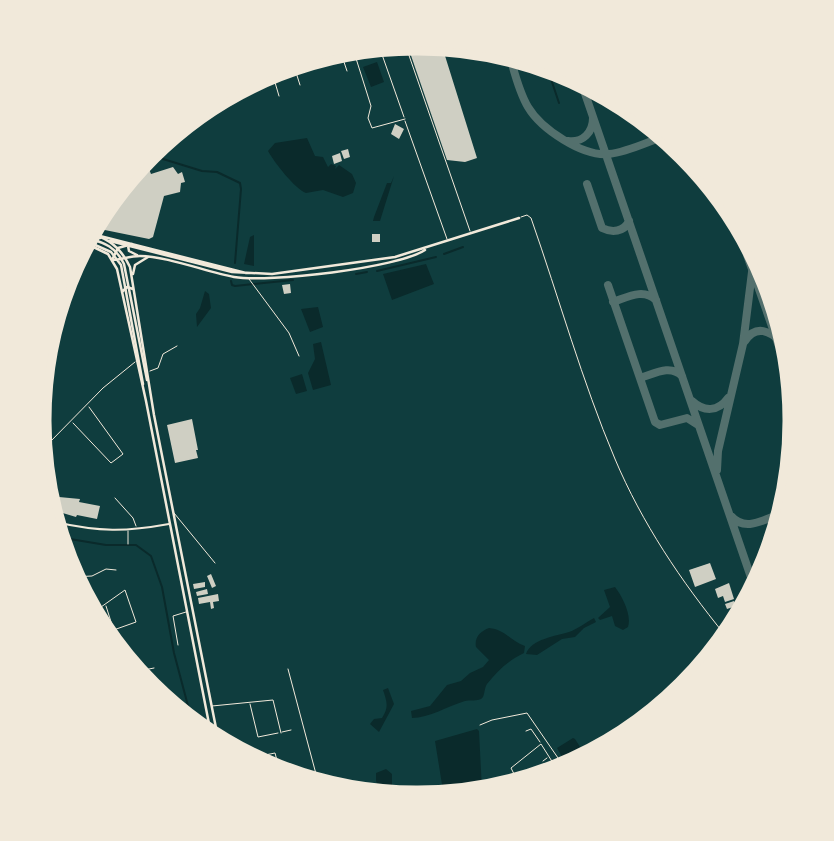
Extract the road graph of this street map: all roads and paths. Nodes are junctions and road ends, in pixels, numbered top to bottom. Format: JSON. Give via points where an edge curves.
{"nodes":[{"id":1,"x":408,"y":51,"type":"edge"},
{"id":2,"x":381,"y":53,"type":"edge"},
{"id":3,"x":355,"y":56,"type":"edge"},
{"id":4,"x":343,"y":58,"type":"edge"},
{"id":5,"x":296,"y":71,"type":"edge"},
{"id":6,"x":347,"y":71,"type":"dead end"},
{"id":7,"x":274,"y":79,"type":"dead end"},
{"id":8,"x":300,"y":85,"type":"dead end"},
{"id":9,"x":279,"y":96,"type":"dead end"},
{"id":10,"x":405,"y":119,"type":"junction"},
{"id":11,"x":519,"y":218,"type":"joint"},
{"id":12,"x":471,"y":234,"type":"junction"},
{"id":13,"x":100,"y":236,"type":"junction"},
{"id":14,"x":97,"y":237,"type":"edge"},
{"id":15,"x":95,"y":240,"type":"edge"},
{"id":16,"x":447,"y":241,"type":"junction"},
{"id":17,"x":94,"y":242,"type":"edge"},
{"id":18,"x":93,"y":243,"type":"edge"},
{"id":19,"x":131,"y":244,"type":"junction"},
{"id":20,"x":118,"y":248,"type":"junction"},
{"id":21,"x":428,"y":248,"type":"junction"},
{"id":22,"x":141,"y":256,"type":"junction"},
{"id":23,"x":148,"y":257,"type":"junction"},
{"id":24,"x":126,"y":258,"type":"junction"},
{"id":25,"x":113,"y":260,"type":"junction"},
{"id":26,"x":249,"y":274,"type":"junction"},
{"id":27,"x":133,"y":280,"type":"junction"},
{"id":28,"x":252,"y":282,"type":"junction"},
{"id":29,"x":134,"y":290,"type":"junction"},
{"id":30,"x":122,"y":292,"type":"junction"},
{"id":31,"x":177,"y":346,"type":"dead end"},
{"id":32,"x":139,"y":348,"type":"junction"},
{"id":33,"x":299,"y":356,"type":"dead end"},
{"id":34,"x":137,"y":360,"type":"junction"},
{"id":35,"x":148,"y":372,"type":"junction"},
{"id":36,"x":146,"y":401,"type":"junction"},
{"id":37,"x":87,"y":405,"type":"junction"},
{"id":38,"x":154,"y":415,"type":"junction"},
{"id":39,"x":71,"y":422,"type":"junction"},
{"id":40,"x":48,"y":441,"type":"edge"},
{"id":41,"x":115,"y":498,"type":"dead end"},
{"id":42,"x":174,"y":513,"type":"junction"},
{"id":43,"x":151,"y":520,"type":"dead end"},
{"id":44,"x":62,"y":524,"type":"edge"},
{"id":45,"x":170,"y":524,"type":"junction"},
{"id":46,"x":153,"y":527,"type":"junction"},
{"id":47,"x":136,"y":530,"type":"junction"},
{"id":48,"x":128,"y":531,"type":"junction"},
{"id":49,"x":128,"y":544,"type":"dead end"},
{"id":50,"x":215,"y":563,"type":"dead end"},
{"id":51,"x":116,"y":570,"type":"dead end"},
{"id":52,"x":82,"y":576,"type":"edge"},
{"id":53,"x":105,"y":604,"type":"junction"},
{"id":54,"x":99,"y":608,"type":"edge"},
{"id":55,"x":187,"y":612,"type":"junction"},
{"id":56,"x":114,"y":630,"type":"joint"},
{"id":57,"x":721,"y":631,"type":"edge"},
{"id":58,"x":177,"y":645,"type":"dead end"},
{"id":59,"x":202,"y":657,"type":"junction"},
{"id":60,"x":196,"y":658,"type":"junction"},
{"id":61,"x":154,"y":668,"type":"dead end"},
{"id":62,"x":288,"y":669,"type":"dead end"},
{"id":63,"x":145,"y":670,"type":"edge"},
{"id":64,"x":249,"y":702,"type":"junction"},
{"id":65,"x":212,"y":706,"type":"junction"},
{"id":66,"x":481,"y":725,"type":"dead end"},
{"id":67,"x":209,"y":726,"type":"edge"},
{"id":68,"x":291,"y":730,"type":"dead end"},
{"id":69,"x":217,"y":731,"type":"edge"},
{"id":70,"x":526,"y":731,"type":"dead end"},
{"id":71,"x":281,"y":733,"type":"junction"},
{"id":72,"x":541,"y":744,"type":"junction"},
{"id":73,"x":262,"y":756,"type":"edge"},
{"id":74,"x":549,"y":757,"type":"junction"},
{"id":75,"x":542,"y":761,"type":"dead end"},
{"id":76,"x":560,"y":761,"type":"edge"},
{"id":77,"x":278,"y":763,"type":"edge"},
{"id":78,"x":553,"y":764,"type":"edge"},
{"id":79,"x":314,"y":776,"type":"edge"},
{"id":80,"x":516,"y":777,"type":"edge"}],
"edges":[{"from":1,"to":12,"type":"street"},
{"from":2,"to":10,"type":"street"},
{"from":3,"to":10,"type":"street","via":[[371,106],[372,128]]},
{"from":4,"to":6,"type":"street"},
{"from":5,"to":8,"type":"street"},
{"from":7,"to":9,"type":"street"},
{"from":10,"to":16,"type":"street"},
{"from":11,"to":12,"type":"main road"},
{"from":11,"to":57,"type":"street","via":[[531,218],[598,412],[632,495],[671,562]]},
{"from":12,"to":16,"type":"main road"},
{"from":13,"to":14,"type":"main road"},
{"from":13,"to":19,"type":"main road"},
{"from":13,"to":20,"type":"main road"},
{"from":15,"to":26,"type":"main road"},
{"from":16,"to":21,"type":"main road"},
{"from":17,"to":32,"type":"main road","via":[[121,265]]},
{"from":18,"to":25,"type":"main road"},
{"from":19,"to":20,"type":"main road"},
{"from":19,"to":22,"type":"main road","via":[[129,251]]},
{"from":19,"to":26,"type":"main road"},
{"from":20,"to":24,"type":"main road"},
{"from":20,"to":25,"type":"main road"},
{"from":21,"to":26,"type":"main road","via":[[379,260]]},
{"from":21,"to":28,"type":"main road","via":[[393,262]]},
{"from":22,"to":23,"type":"main road"},
{"from":22,"to":24,"type":"main road"},
{"from":23,"to":27,"type":"main road","via":[[135,265]]},
{"from":23,"to":28,"type":"main road"},
{"from":24,"to":25,"type":"main road"},
{"from":24,"to":27,"type":"main road"},
{"from":25,"to":30,"type":"main road"},
{"from":27,"to":29,"type":"main road"},
{"from":28,"to":33,"type":"street","via":[[289,333]]},
{"from":29,"to":30,"type":"main road","via":[[127,287]]},
{"from":29,"to":35,"type":"main road"},
{"from":30,"to":34,"type":"main road"},
{"from":31,"to":35,"type":"street","via":[[163,354],[158,368]]},
{"from":32,"to":36,"type":"main road"},
{"from":32,"to":38,"type":"main road"},
{"from":34,"to":36,"type":"main road"},
{"from":34,"to":37,"type":"street"},
{"from":35,"to":38,"type":"main road"},
{"from":36,"to":45,"type":"main road"},
{"from":37,"to":39,"type":"street"},
{"from":37,"to":39,"type":"street","via":[[123,454],[111,463]]},
{"from":38,"to":42,"type":"main road"},
{"from":39,"to":40,"type":"street"},
{"from":41,"to":47,"type":"street","via":[[133,518]]},
{"from":42,"to":50,"type":"street"},
{"from":42,"to":59,"type":"main road"},
{"from":43,"to":46,"type":"street"},
{"from":44,"to":48,"type":"street"},
{"from":45,"to":46,"type":"street"},
{"from":45,"to":55,"type":"main road"},
{"from":46,"to":47,"type":"street"},
{"from":47,"to":48,"type":"street"},
{"from":48,"to":49,"type":"street"},
{"from":51,"to":52,"type":"street"},
{"from":53,"to":54,"type":"street"},
{"from":53,"to":56,"type":"street"},
{"from":53,"to":56,"type":"street","via":[[125,590],[136,622]]},
{"from":55,"to":58,"type":"street","via":[[173,617]]},
{"from":55,"to":60,"type":"main road"},
{"from":59,"to":60,"type":"main road"},
{"from":59,"to":65,"type":"main road"},
{"from":60,"to":67,"type":"main road"},
{"from":61,"to":63,"type":"street"},
{"from":62,"to":79,"type":"street"},
{"from":64,"to":65,"type":"street"},
{"from":64,"to":71,"type":"street","via":[[273,699]]},
{"from":64,"to":71,"type":"street","via":[[258,737]]},
{"from":65,"to":69,"type":"main road"},
{"from":66,"to":76,"type":"street","via":[[527,713]]},
{"from":68,"to":71,"type":"street"},
{"from":70,"to":72,"type":"street","via":[[531,729]]},
{"from":72,"to":74,"type":"street"},
{"from":72,"to":80,"type":"street","via":[[511,768]]},
{"from":73,"to":77,"type":"street","via":[[275,753]]},
{"from":74,"to":75,"type":"street"},
{"from":74,"to":78,"type":"street"}]}
